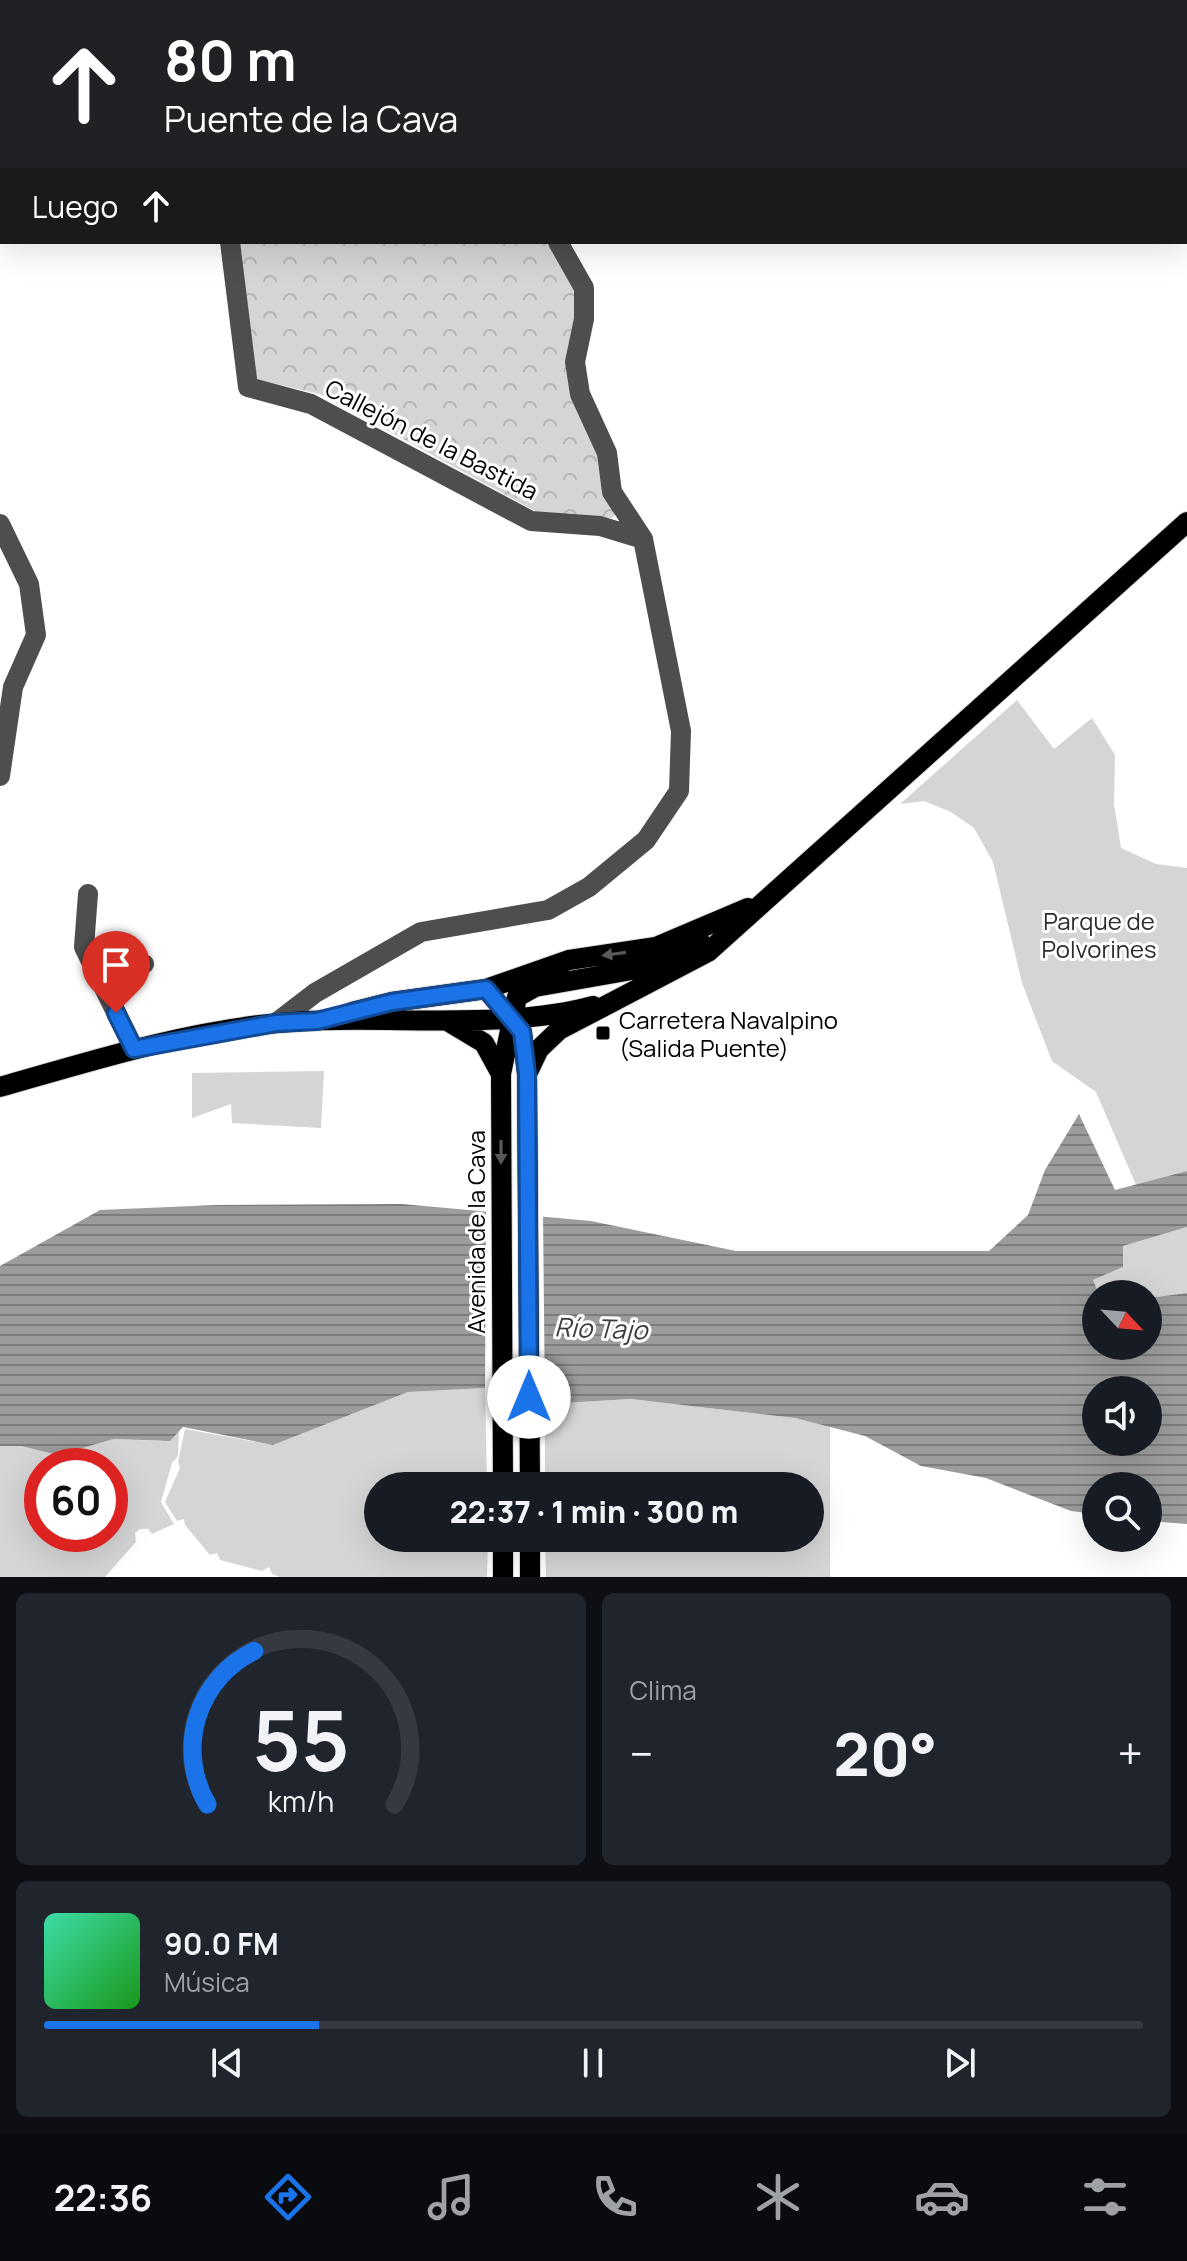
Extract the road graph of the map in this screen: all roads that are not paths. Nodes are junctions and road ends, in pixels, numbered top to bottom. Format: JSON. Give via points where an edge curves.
{"nodes":[{"id":1,"x":230,"y":244,"type":"edge"},
{"id":2,"x":559,"y":244,"type":"edge"},
{"id":3,"x":1187,"y":522,"type":"edge"},
{"id":4,"x":0,"y":524,"type":"edge"},
{"id":5,"x":643,"y":539,"type":"junction"},
{"id":6,"x":0,"y":776,"type":"edge"},
{"id":7,"x":88,"y":894,"type":"dead end"},
{"id":8,"x":765,"y":900,"type":"junction"},
{"id":9,"x":84,"y":947,"type":"junction"},
{"id":10,"x":144,"y":964,"type":"dead end"},
{"id":11,"x":486,"y":989,"type":"junction"},
{"id":12,"x":631,"y":994,"type":"junction"},
{"id":13,"x":511,"y":1016,"type":"junction"},
{"id":14,"x":445,"y":1020,"type":"junction"},
{"id":15,"x":317,"y":1021,"type":"junction"},
{"id":16,"x":276,"y":1023,"type":"junction"},
{"id":17,"x":134,"y":1049,"type":"junction"},
{"id":18,"x":501,"y":1074,"type":"junction"},
{"id":19,"x":527,"y":1074,"type":"junction"},
{"id":20,"x":0,"y":1087,"type":"edge"},
{"id":21,"x":503,"y":1472,"type":"edge"},
{"id":22,"x":530,"y":1472,"type":"edge"},
{"id":23,"x":503,"y":1552,"type":"edge"},
{"id":24,"x":530,"y":1552,"type":"edge"},
{"id":25,"x":503,"y":1577,"type":"edge"},
{"id":26,"x":530,"y":1577,"type":"edge"}],
"edges":[{"from":1,"to":5,"type":"street","name":"Callejón de la Bastida","via":[[248,387],[311,404],[531,521],[600,526]]},
{"from":2,"to":5,"type":"street","via":[[584,288],[575,362],[580,394],[607,453],[612,492]]},
{"from":3,"to":8,"type":"main road"},
{"from":4,"to":6,"type":"street","via":[[29,584],[36,635],[13,687]]},
{"from":5,"to":16,"type":"street","via":[[681,731],[679,791],[646,840],[589,887],[548,910],[421,932],[315,993]]},
{"from":7,"to":9,"type":"street"},
{"from":8,"to":11,"type":"main road","one_way":true,"via":[[669,943],[569,960]]},
{"from":8,"to":12,"type":"main road","via":[[708,952]]},
{"from":8,"to":13,"type":"main road","via":[[704,941],[668,957],[632,970],[535,987],[517,997]]},
{"from":9,"to":10,"type":"street"},
{"from":9,"to":17,"type":"street"},
{"from":11,"to":13,"type":"main road"},
{"from":11,"to":15,"type":"main road","via":[[392,1002]]},
{"from":12,"to":13,"type":"main road","via":[[562,1013]]},
{"from":12,"to":19,"type":"main road","via":[[548,1038]]},
{"from":13,"to":14,"type":"main road"},
{"from":13,"to":18,"type":"main road","name":"Avenida de la Cava"},
{"from":13,"to":19,"type":"main road","via":[[522,1032]]},
{"from":14,"to":15,"type":"main road"},
{"from":14,"to":18,"type":"main road","via":[[484,1043]]},
{"from":15,"to":16,"type":"main road"},
{"from":16,"to":17,"type":"main road"},
{"from":17,"to":20,"type":"main road"},
{"from":18,"to":21,"type":"main road","name":"Avenida de la Cava","one_way":true},
{"from":19,"to":22,"type":"main road"},
{"from":23,"to":25,"type":"main road"},
{"from":24,"to":26,"type":"main road"}]}
